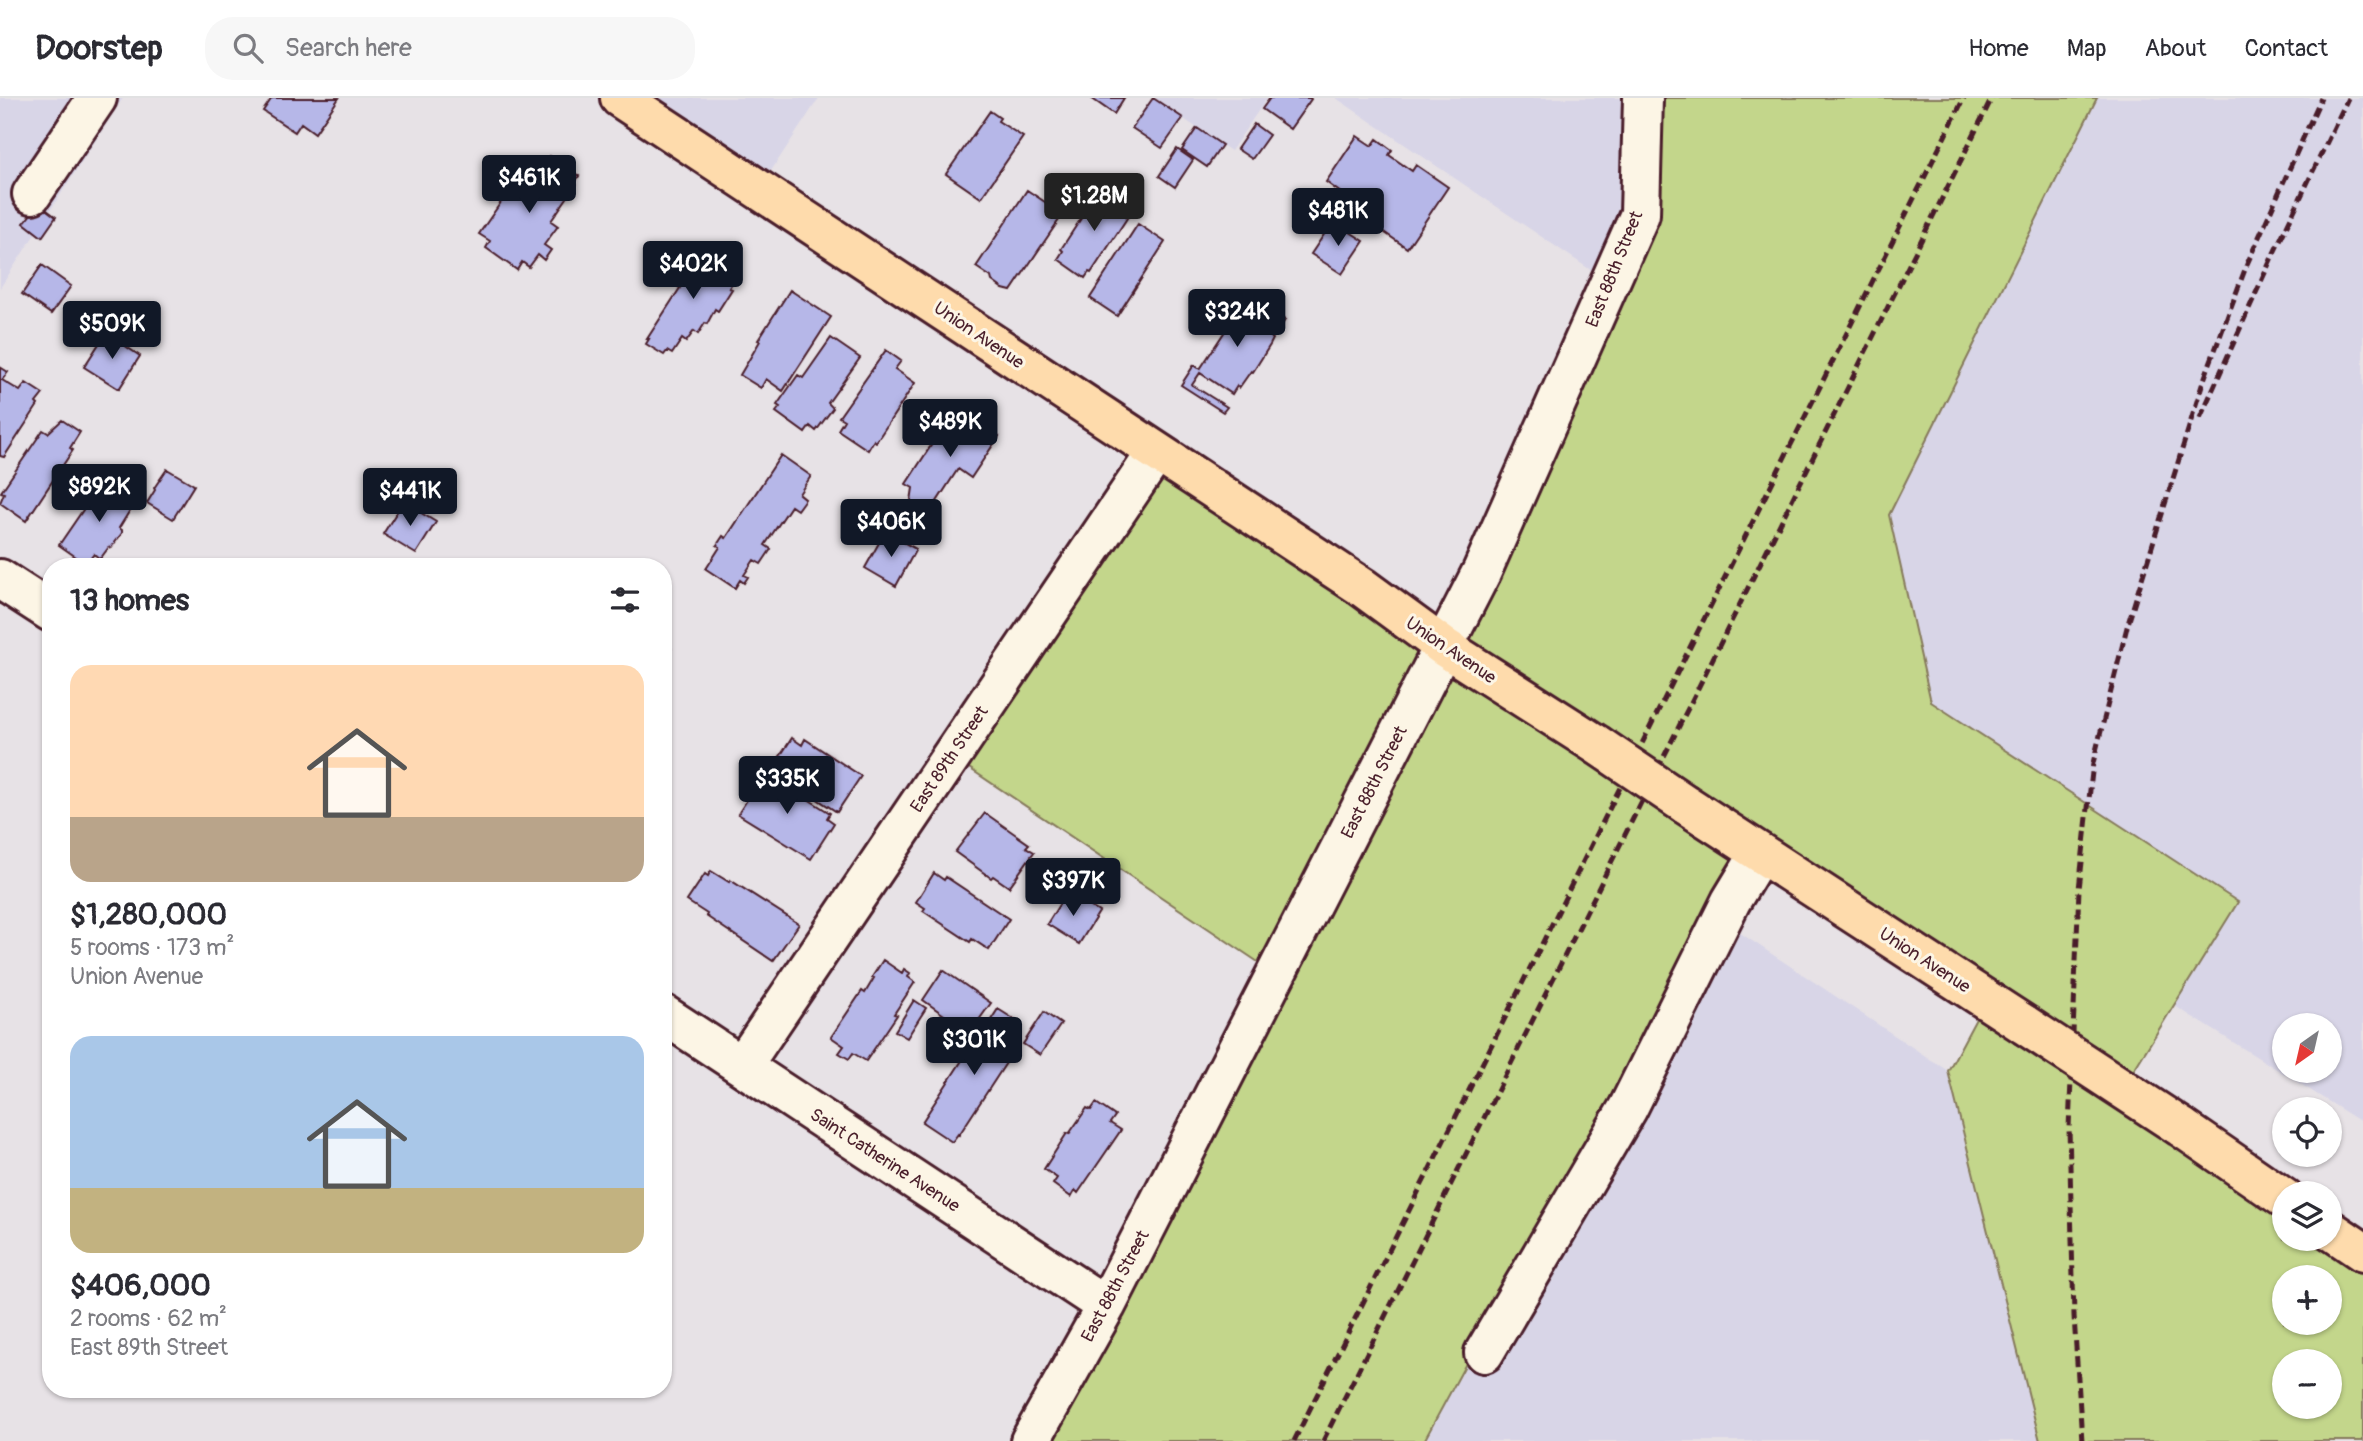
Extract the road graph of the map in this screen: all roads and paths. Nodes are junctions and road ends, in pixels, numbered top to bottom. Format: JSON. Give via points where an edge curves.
{"nodes":[{"id":1,"x":97,"y":98,"type":"edge"},
{"id":2,"x":620,"y":98,"type":"edge"},
{"id":3,"x":1643,"y":98,"type":"edge"},
{"id":4,"x":32,"y":194,"type":"dead end"},
{"id":5,"x":1156,"y":453,"type":"junction"},
{"id":6,"x":0,"y":579,"type":"edge"},
{"id":7,"x":42,"y":606,"type":"edge"},
{"id":8,"x":1444,"y":647,"type":"junction"},
{"id":9,"x":1760,"y":853,"type":"junction"},
{"id":10,"x":672,"y":1020,"type":"edge"},
{"id":11,"x":742,"y":1066,"type":"junction"},
{"id":12,"x":2272,"y":1190,"type":"edge"},
{"id":13,"x":2342,"y":1238,"type":"edge"},
{"id":14,"x":2363,"y":1252,"type":"edge"},
{"id":15,"x":1106,"y":1306,"type":"junction"},
{"id":16,"x":1484,"y":1353,"type":"dead end"},
{"id":17,"x":1030,"y":1441,"type":"edge"}],
"edges":[{"from":1,"to":4,"type":"street"},
{"from":2,"to":5,"type":"main road","name":"Union Avenue"},
{"from":3,"to":8,"type":"street","name":"East 88th Street","via":[[1640,214]]},
{"from":5,"to":8,"type":"main road","name":"Union Avenue","via":[[1362,587]]},
{"from":5,"to":11,"type":"street","name":"East 89th Street"},
{"from":6,"to":7,"type":"street"},
{"from":8,"to":9,"type":"main road","name":"Union Avenue","bridge":true},
{"from":8,"to":15,"type":"street","name":"East 88th Street"},
{"from":9,"to":12,"type":"main road","name":"Union Avenue","bridge":true},
{"from":9,"to":16,"type":"street","via":[[1731,901],[1628,1108]]},
{"from":10,"to":11,"type":"street","name":"Saint Catherine Avenue"},
{"from":11,"to":15,"type":"street","name":"Saint Catherine Avenue"},
{"from":13,"to":14,"type":"main road"},
{"from":15,"to":17,"type":"street","name":"East 88th Street"}]}
